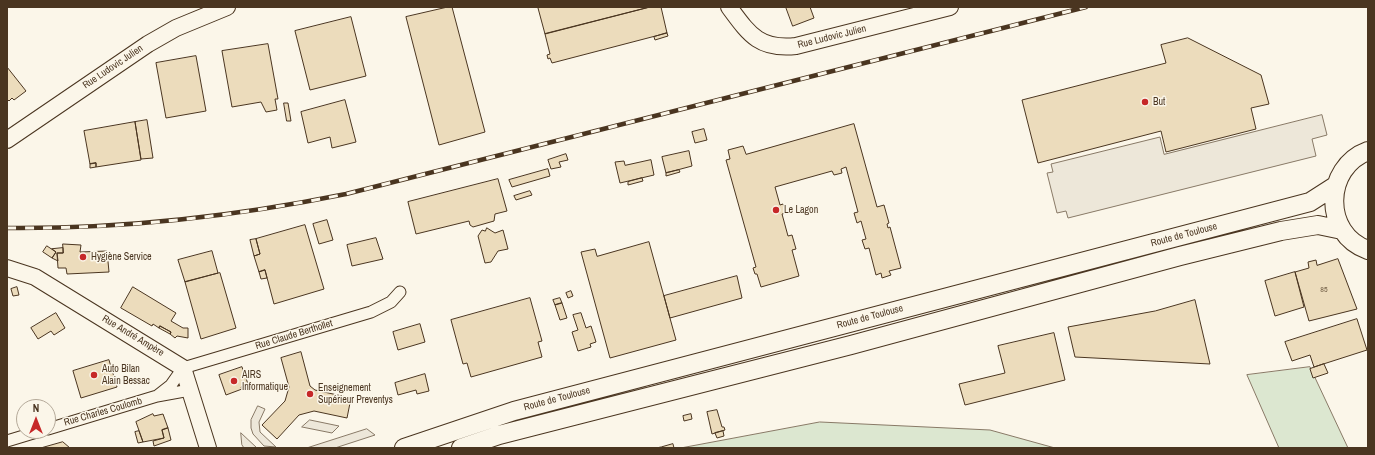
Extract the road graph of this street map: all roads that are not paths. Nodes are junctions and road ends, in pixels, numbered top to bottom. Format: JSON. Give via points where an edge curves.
{"nodes":[{"id":1,"x":227,"y":7,"type":"edge"},
{"id":2,"x":729,"y":7,"type":"edge"},
{"id":3,"x":950,"y":7,"type":"edge"},
{"id":4,"x":7,"y":140,"type":"edge"},
{"id":5,"x":1368,"y":151,"type":"edge"},
{"id":6,"x":1335,"y":186,"type":"junction"},
{"id":7,"x":1342,"y":230,"type":"junction"},
{"id":8,"x":1368,"y":250,"type":"edge"},
{"id":9,"x":7,"y":268,"type":"edge"},
{"id":10,"x":400,"y":292,"type":"dead end"},
{"id":11,"x":183,"y":368,"type":"junction"},
{"id":12,"x":190,"y":390,"type":"junction"},
{"id":13,"x":157,"y":396,"type":"junction"},
{"id":14,"x":56,"y":426,"type":"edge"},
{"id":15,"x":208,"y":448,"type":"edge"},
{"id":16,"x":404,"y":448,"type":"edge"},
{"id":17,"x":461,"y":448,"type":"edge"}],
"edges":[{"from":1,"to":4,"type":"main road","name":"Rue Ludovic Julien","via":[[176,28],[148,44]]},
{"from":2,"to":3,"type":"main road","name":"Rue Ludovic Julien","via":[[757,40],[770,46],[782,47],[796,46]]},
{"from":5,"to":6,"type":"main road","via":[[1352,160],[1342,171]]},
{"from":6,"to":7,"type":"main road","via":[[1335,216]]},
{"from":6,"to":16,"type":"main road","name":"Route de Toulouse","via":[[1310,202],[514,410]]},
{"from":7,"to":8,"type":"main road","via":[[1351,240]]},
{"from":7,"to":17,"type":"main road","name":"Route de Toulouse","via":[[1318,224],[1280,231]]},
{"from":9,"to":11,"type":"main road","name":"Rue André Ampère","via":[[34,277]]},
{"from":10,"to":11,"type":"street","name":"Rue Claude Berthollet","via":[[391,302],[371,312]]},
{"from":11,"to":12,"type":"main road"},
{"from":11,"to":13,"type":"street","name":"Rue Charles Coulomb","via":[[171,385]]},
{"from":12,"to":13,"type":"street","name":"Rue Charles Coulomb"},
{"from":12,"to":15,"type":"main road"},
{"from":13,"to":14,"type":"street","name":"Rue Charles Coulomb"}]}
